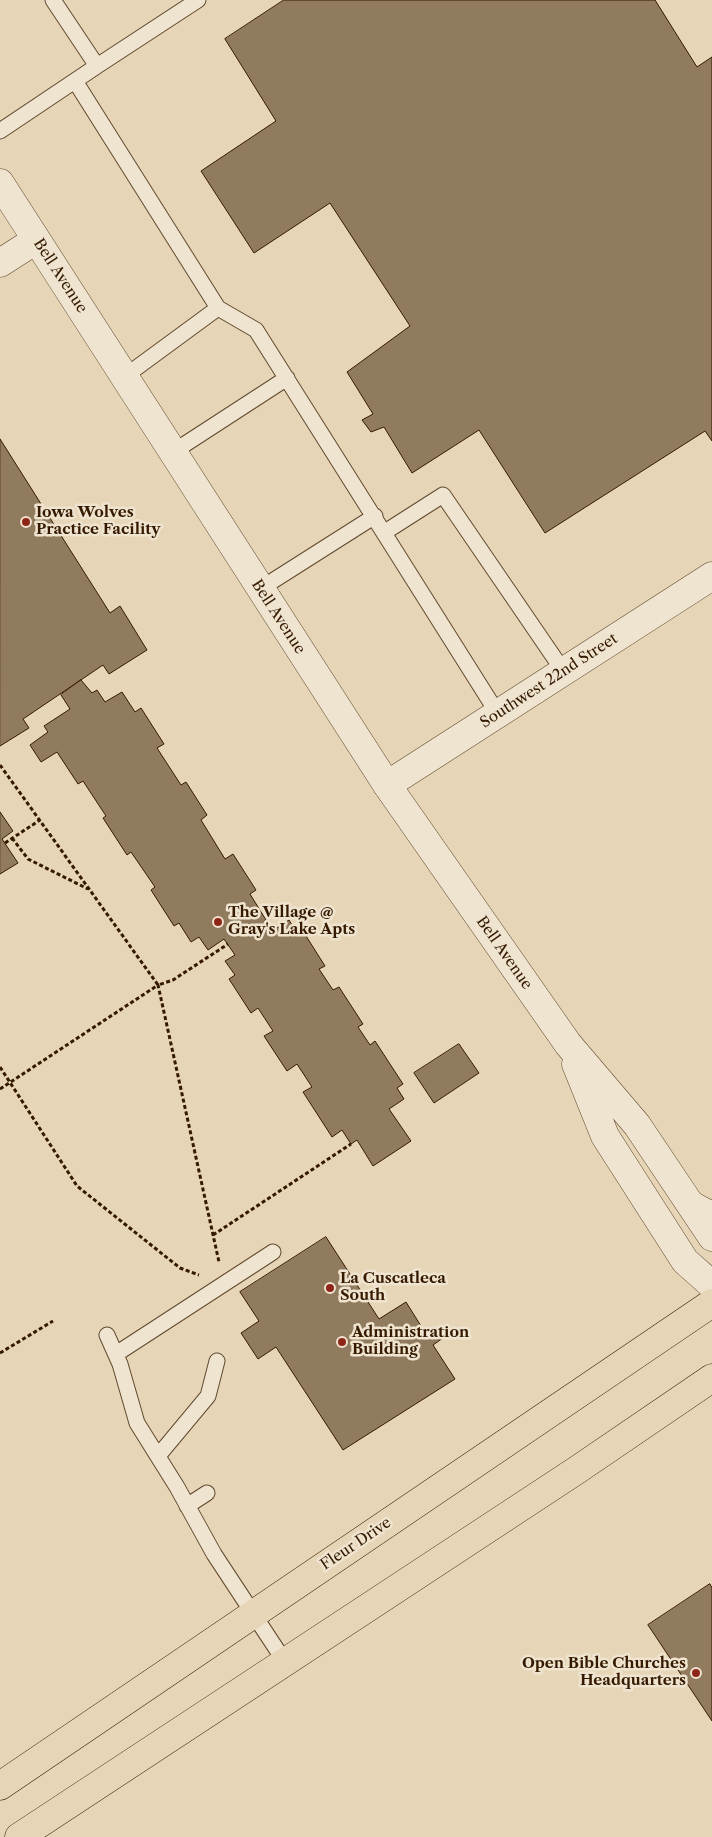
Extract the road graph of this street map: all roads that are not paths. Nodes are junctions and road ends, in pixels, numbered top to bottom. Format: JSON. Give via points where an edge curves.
{"nodes":[{"id":1,"x":53,"y":0,"type":"edge"},
{"id":2,"x":198,"y":0,"type":"edge"},
{"id":3,"x":97,"y":66,"type":"junction"},
{"id":4,"x":75,"y":81,"type":"junction"},
{"id":5,"x":0,"y":131,"type":"edge"},
{"id":6,"x":0,"y":183,"type":"edge"},
{"id":7,"x":36,"y":240,"type":"junction"},
{"id":8,"x":0,"y":263,"type":"edge"},
{"id":9,"x":218,"y":308,"type":"junction"},
{"id":10,"x":124,"y":377,"type":"junction"},
{"id":11,"x":287,"y":378,"type":"junction"},
{"id":12,"x":173,"y":452,"type":"junction"},
{"id":13,"x":374,"y":516,"type":"junction"},
{"id":14,"x":385,"y":532,"type":"junction"},
{"id":15,"x":711,"y":580,"type":"edge"},
{"id":16,"x":260,"y":589,"type":"junction"},
{"id":17,"x":564,"y":672,"type":"junction"},
{"id":18,"x":498,"y":714,"type":"junction"},
{"id":19,"x":387,"y":785,"type":"junction"},
{"id":20,"x":568,"y":1044,"type":"junction"},
{"id":21,"x":701,"y":1211,"type":"edge"},
{"id":22,"x":712,"y":1237,"type":"edge"},
{"id":23,"x":273,"y":1252,"type":"dead end"},
{"id":24,"x":712,"y":1285,"type":"edge"},
{"id":25,"x":712,"y":1303,"type":"edge"},
{"id":26,"x":107,"y":1335,"type":"dead end"},
{"id":27,"x":116,"y":1354,"type":"junction"},
{"id":28,"x":217,"y":1361,"type":"dead end"},
{"id":29,"x":712,"y":1378,"type":"edge"},
{"id":30,"x":158,"y":1456,"type":"junction"},
{"id":31,"x":208,"y":1493,"type":"dead end"},
{"id":32,"x":187,"y":1506,"type":"junction"},
{"id":33,"x":253,"y":1614,"type":"junction"},
{"id":34,"x":285,"y":1662,"type":"junction"},
{"id":35,"x":0,"y":1786,"type":"edge"},
{"id":36,"x":20,"y":1837,"type":"edge"}],
"edges":[{"from":1,"to":3,"type":"lane"},
{"from":2,"to":3,"type":"lane"},
{"from":3,"to":4,"type":"lane"},
{"from":4,"to":5,"type":"lane"},
{"from":4,"to":9,"type":"lane"},
{"from":6,"to":7,"type":"street","name":"Bell Avenue"},
{"from":7,"to":8,"type":"street"},
{"from":7,"to":10,"type":"street","name":"Bell Avenue"},
{"from":9,"to":10,"type":"lane"},
{"from":9,"to":11,"type":"lane","via":[[256,330]]},
{"from":10,"to":12,"type":"street","name":"Bell Avenue"},
{"from":11,"to":12,"type":"lane"},
{"from":11,"to":13,"type":"lane"},
{"from":12,"to":16,"type":"street","name":"Bell Avenue"},
{"from":13,"to":14,"type":"lane"},
{"from":13,"to":16,"type":"lane"},
{"from":14,"to":17,"type":"lane","via":[[443,495]]},
{"from":14,"to":18,"type":"lane"},
{"from":15,"to":17,"type":"street","name":"Southwest 22nd Street"},
{"from":16,"to":19,"type":"street","name":"Bell Avenue"},
{"from":17,"to":18,"type":"street","name":"Southwest 22nd Street"},
{"from":18,"to":19,"type":"street","name":"Southwest 22nd Street"},
{"from":19,"to":20,"type":"street","name":"Bell Avenue"},
{"from":20,"to":21,"type":"street","name":"Bell Avenue","via":[[638,1125]]},
{"from":20,"to":24,"type":"street","name":"Bell Avenue","via":[[604,1136],[685,1261]]},
{"from":21,"to":22,"type":"street","name":"Bell Avenue"},
{"from":23,"to":27,"type":"lane"},
{"from":25,"to":33,"type":"main road","name":"Fleur Drive"},
{"from":26,"to":27,"type":"lane"},
{"from":27,"to":30,"type":"lane","via":[[137,1423]]},
{"from":28,"to":30,"type":"lane","via":[[208,1396]]},
{"from":29,"to":34,"type":"main road"},
{"from":30,"to":32,"type":"lane"},
{"from":31,"to":32,"type":"lane"},
{"from":32,"to":33,"type":"lane"},
{"from":33,"to":34,"type":"lane"},
{"from":33,"to":35,"type":"main road","name":"Fleur Drive"},
{"from":34,"to":36,"type":"main road"}]}
